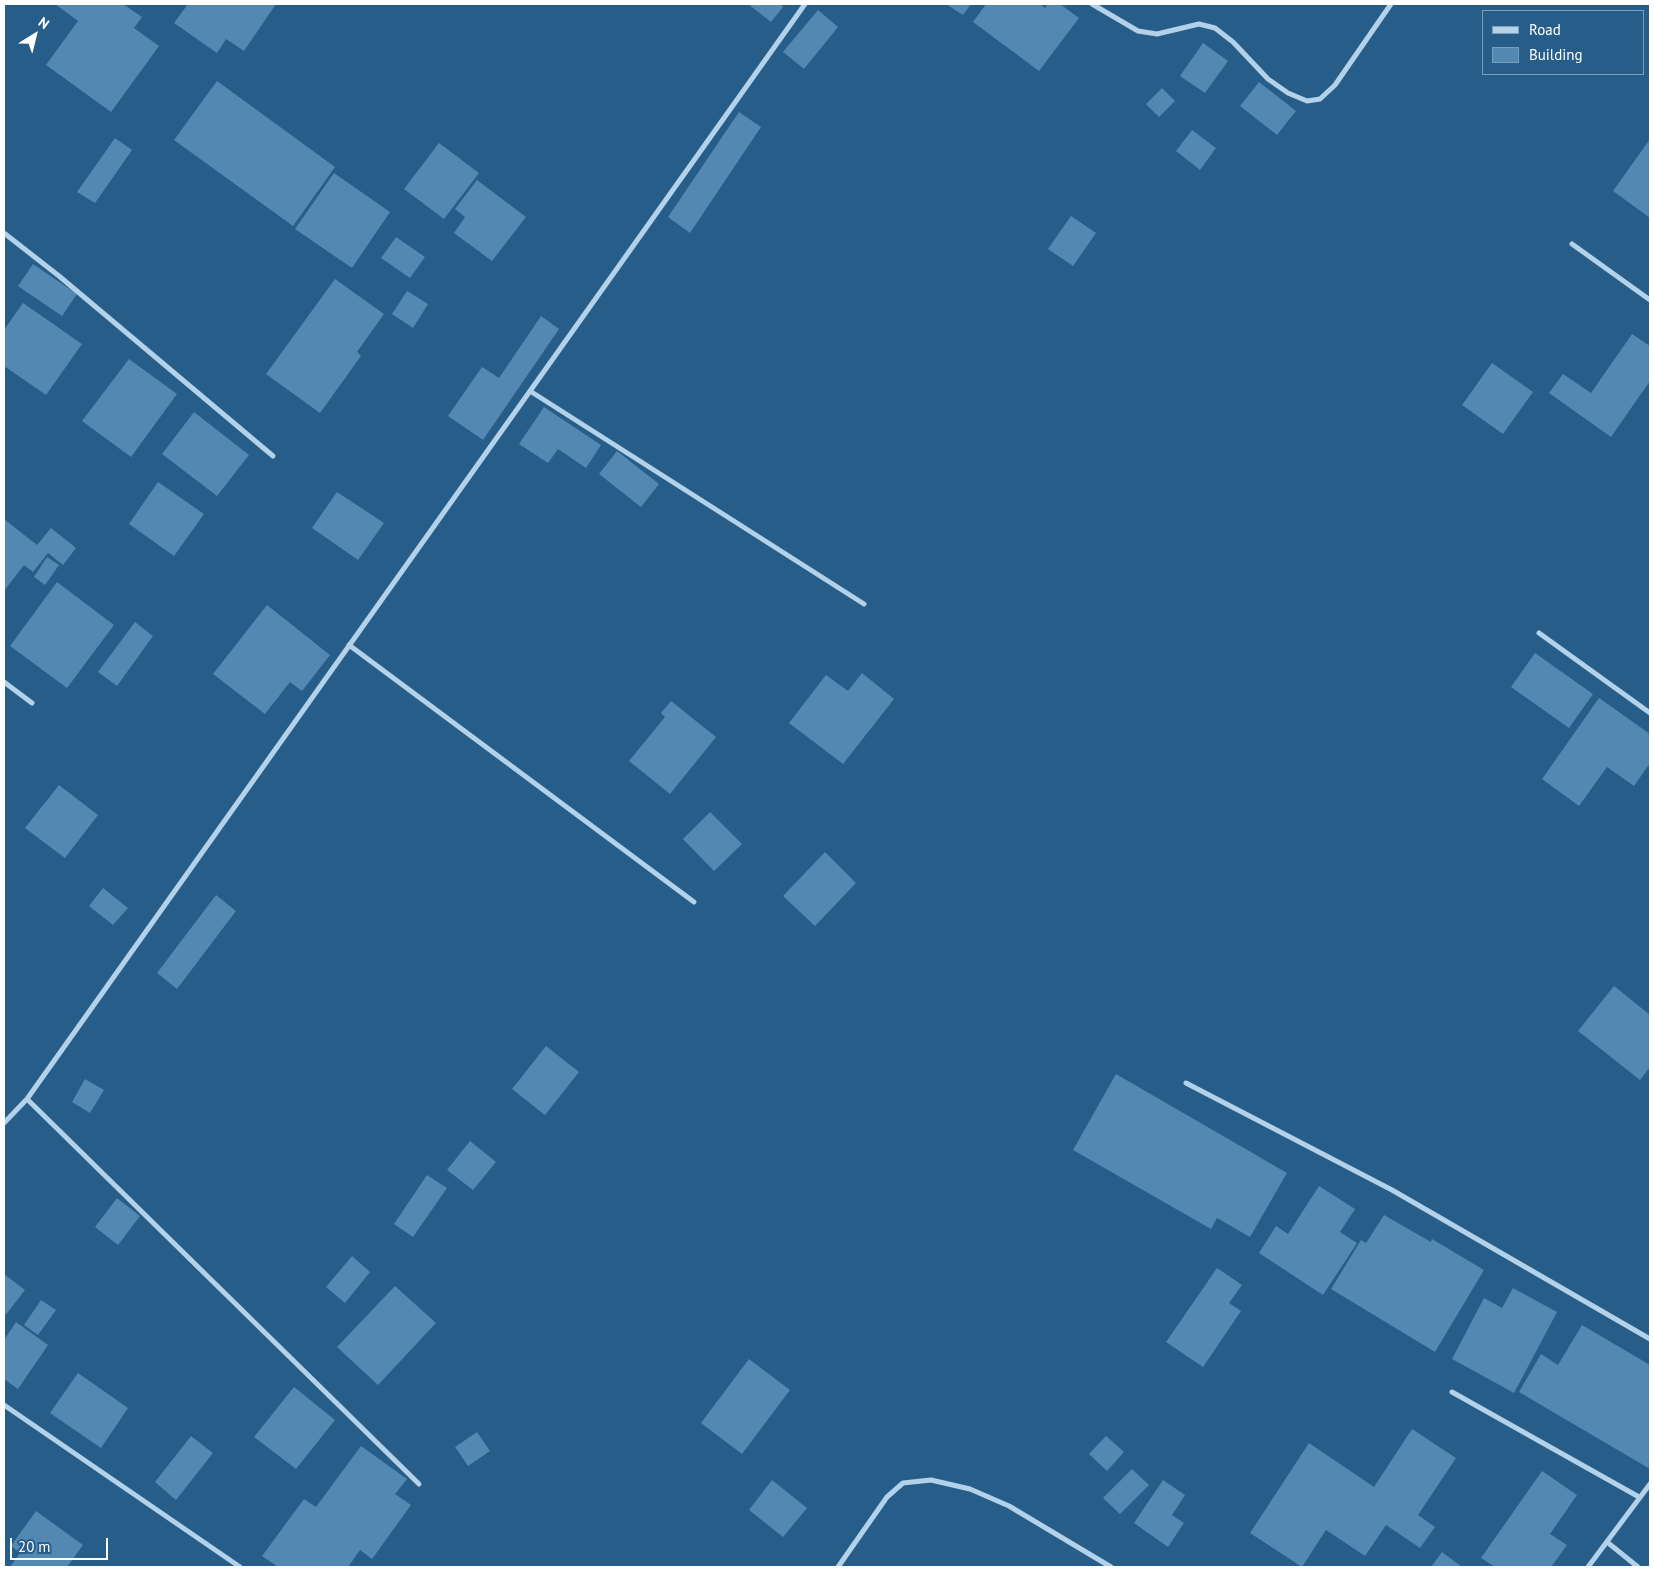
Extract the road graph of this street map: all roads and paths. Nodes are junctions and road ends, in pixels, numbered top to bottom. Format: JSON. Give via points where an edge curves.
{"nodes":[{"id":1,"x":805,"y":4,"type":"edge"},
{"id":2,"x":1092,"y":4,"type":"edge"},
{"id":3,"x":1391,"y":4,"type":"edge"},
{"id":4,"x":4,"y":233,"type":"edge"},
{"id":5,"x":1572,"y":244,"type":"dead end"},
{"id":6,"x":1650,"y":300,"type":"edge"},
{"id":7,"x":530,"y":391,"type":"junction"},
{"id":8,"x":274,"y":456,"type":"dead end"},
{"id":9,"x":864,"y":604,"type":"dead end"},
{"id":10,"x":1539,"y":633,"type":"dead end"},
{"id":11,"x":349,"y":645,"type":"junction"},
{"id":12,"x":4,"y":682,"type":"edge"},
{"id":13,"x":32,"y":703,"type":"dead end"},
{"id":14,"x":1650,"y":713,"type":"edge"},
{"id":15,"x":694,"y":902,"type":"dead end"},
{"id":16,"x":1186,"y":1083,"type":"dead end"},
{"id":17,"x":27,"y":1099,"type":"junction"},
{"id":18,"x":4,"y":1123,"type":"edge"},
{"id":19,"x":1650,"y":1339,"type":"edge"},
{"id":20,"x":1452,"y":1392,"type":"dead end"},
{"id":21,"x":4,"y":1405,"type":"edge"},
{"id":22,"x":419,"y":1484,"type":"dead end"},
{"id":23,"x":1650,"y":1484,"type":"edge"},
{"id":24,"x":1640,"y":1498,"type":"junction"},
{"id":25,"x":1607,"y":1542,"type":"junction"},
{"id":26,"x":240,"y":1567,"type":"edge"},
{"id":27,"x":838,"y":1567,"type":"edge"},
{"id":28,"x":1111,"y":1567,"type":"edge"},
{"id":29,"x":1588,"y":1567,"type":"edge"},
{"id":30,"x":1638,"y":1567,"type":"edge"}],
"edges":[{"from":1,"to":7,"type":"street"},
{"from":2,"to":3,"type":"street","via":[[1138,31],[1158,34],[1199,24],[1214,28],[1233,42],[1268,79],[1307,101],[1320,99],[1335,85]]},
{"from":4,"to":8,"type":"street"},
{"from":5,"to":6,"type":"street"},
{"from":7,"to":9,"type":"street"},
{"from":7,"to":11,"type":"street"},
{"from":10,"to":14,"type":"street"},
{"from":11,"to":15,"type":"street"},
{"from":11,"to":17,"type":"street"},
{"from":12,"to":13,"type":"street"},
{"from":16,"to":19,"type":"street","via":[[1392,1190]]},
{"from":17,"to":18,"type":"street"},
{"from":17,"to":22,"type":"street"},
{"from":20,"to":24,"type":"street"},
{"from":21,"to":26,"type":"street"},
{"from":23,"to":24,"type":"street"},
{"from":24,"to":25,"type":"street"},
{"from":25,"to":29,"type":"street"},
{"from":25,"to":30,"type":"street"},
{"from":27,"to":28,"type":"street","via":[[887,1497],[903,1484],[931,1480],[970,1489],[1009,1506]]}]}
